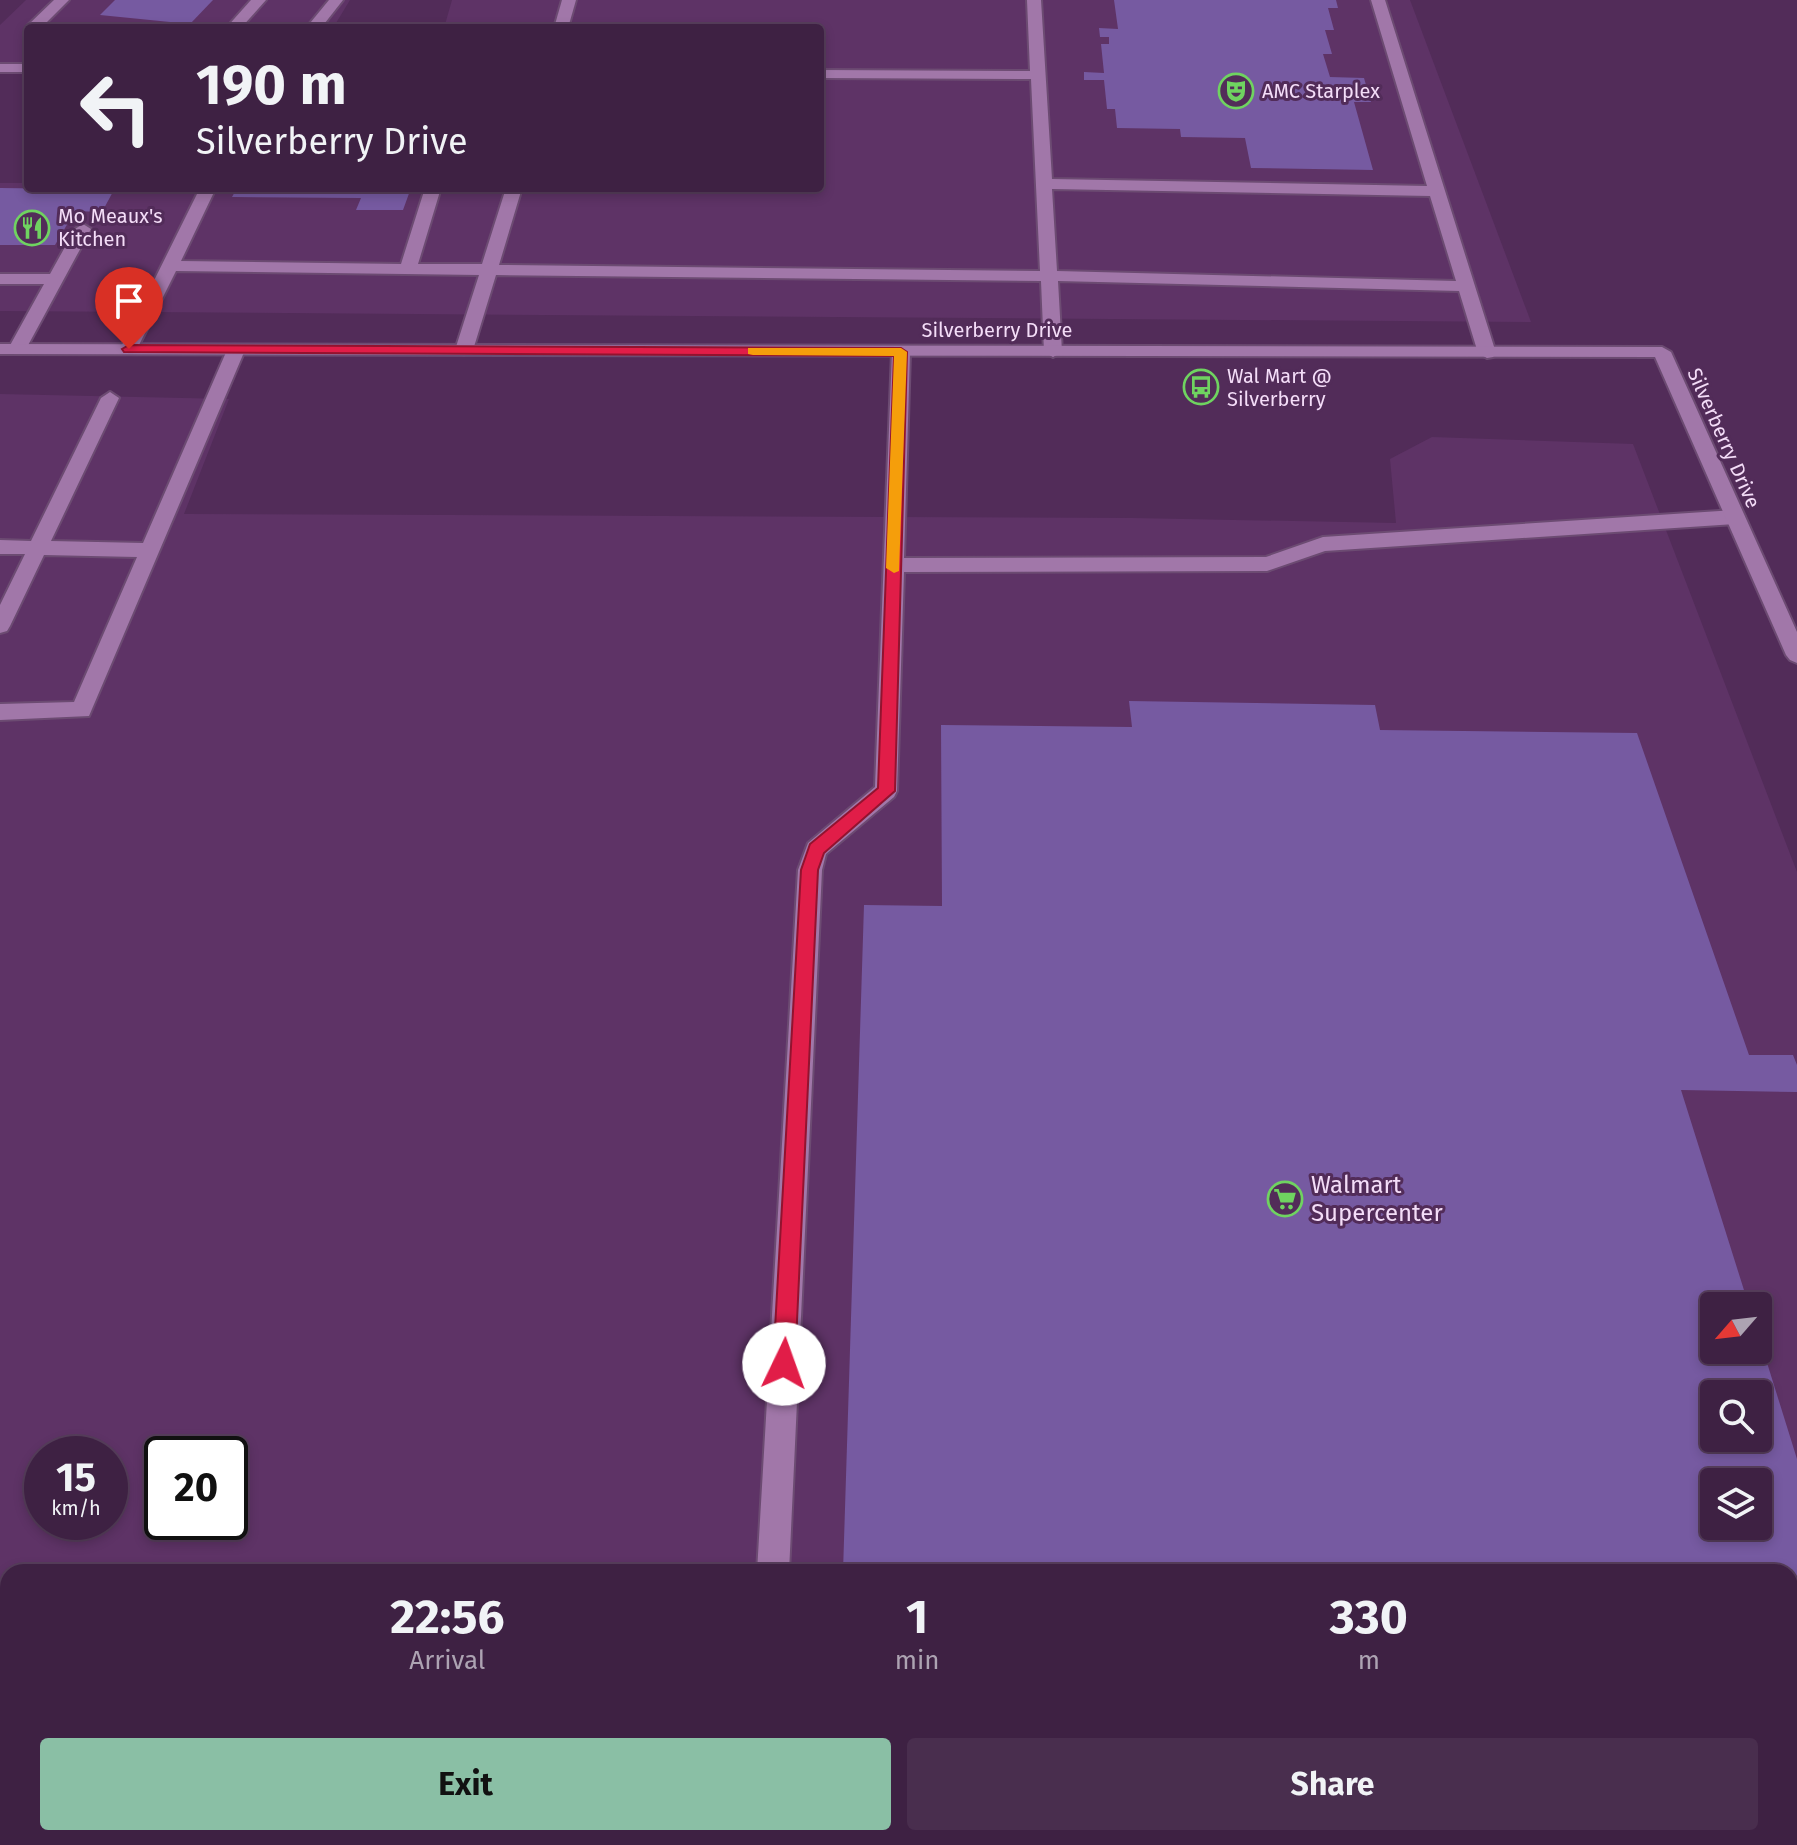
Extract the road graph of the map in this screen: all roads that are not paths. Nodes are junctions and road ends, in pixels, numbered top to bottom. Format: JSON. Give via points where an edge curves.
{"nodes":[{"id":1,"x":62,"y":0,"type":"edge"},
{"id":2,"x":259,"y":0,"type":"edge"},
{"id":3,"x":336,"y":0,"type":"edge"},
{"id":4,"x":569,"y":0,"type":"edge"},
{"id":5,"x":1034,"y":0,"type":"edge"},
{"id":6,"x":1378,"y":0,"type":"edge"},
{"id":7,"x":37,"y":24,"type":"edge"},
{"id":8,"x":237,"y":24,"type":"edge"},
{"id":9,"x":316,"y":24,"type":"edge"},
{"id":10,"x":562,"y":24,"type":"edge"},
{"id":11,"x":0,"y":68,"type":"edge"},
{"id":12,"x":24,"y":68,"type":"edge"},
{"id":13,"x":824,"y":74,"type":"edge"},
{"id":14,"x":1038,"y":75,"type":"junction"},
{"id":15,"x":1044,"y":184,"type":"junction"},
{"id":16,"x":1437,"y":191,"type":"junction"},
{"id":17,"x":206,"y":192,"type":"edge"},
{"id":18,"x":432,"y":192,"type":"edge"},
{"id":19,"x":513,"y":192,"type":"edge"},
{"id":20,"x":83,"y":229,"type":"dead end"},
{"id":21,"x":170,"y":266,"type":"junction"},
{"id":22,"x":408,"y":268,"type":"junction"},
{"id":23,"x":489,"y":269,"type":"junction"},
{"id":24,"x":1049,"y":276,"type":"junction"},
{"id":25,"x":0,"y":279,"type":"edge"},
{"id":26,"x":56,"y":279,"type":"junction"},
{"id":27,"x":1466,"y":286,"type":"junction"},
{"id":28,"x":9,"y":349,"type":"edge"},
{"id":29,"x":129,"y":349,"type":"junction"},
{"id":30,"x":236,"y":350,"type":"junction"},
{"id":31,"x":464,"y":350,"type":"junction"},
{"id":32,"x":901,"y":352,"type":"junction"},
{"id":33,"x":1053,"y":352,"type":"junction"},
{"id":34,"x":1487,"y":353,"type":"junction"},
{"id":35,"x":110,"y":398,"type":"dead end"},
{"id":36,"x":1735,"y":517,"type":"junction"},
{"id":37,"x":0,"y":547,"type":"edge"},
{"id":38,"x":38,"y":547,"type":"junction"},
{"id":39,"x":150,"y":550,"type":"junction"},
{"id":40,"x":894,"y":565,"type":"junction"},
{"id":41,"x":0,"y":626,"type":"edge"},
{"id":42,"x":1797,"y":655,"type":"edge"},
{"id":43,"x":0,"y":712,"type":"edge"},
{"id":44,"x":773,"y":1564,"type":"edge"}],
"edges":[{"from":1,"to":7,"type":"street"},
{"from":2,"to":8,"type":"street"},
{"from":3,"to":9,"type":"street"},
{"from":4,"to":10,"type":"street"},
{"from":5,"to":14,"type":"street"},
{"from":6,"to":16,"type":"street"},
{"from":11,"to":12,"type":"street"},
{"from":13,"to":14,"type":"street"},
{"from":14,"to":15,"type":"street"},
{"from":15,"to":16,"type":"street"},
{"from":15,"to":24,"type":"street"},
{"from":16,"to":27,"type":"street"},
{"from":17,"to":21,"type":"street"},
{"from":18,"to":22,"type":"street"},
{"from":19,"to":23,"type":"street"},
{"from":20,"to":26,"type":"street"},
{"from":21,"to":22,"type":"street"},
{"from":21,"to":29,"type":"street"},
{"from":22,"to":23,"type":"street"},
{"from":23,"to":24,"type":"street"},
{"from":23,"to":31,"type":"street"},
{"from":24,"to":27,"type":"street"},
{"from":24,"to":33,"type":"street"},
{"from":25,"to":26,"type":"street"},
{"from":26,"to":28,"type":"street"},
{"from":27,"to":34,"type":"street"},
{"from":28,"to":29,"type":"street","name":"Silverberry Drive"},
{"from":29,"to":30,"type":"street","name":"Silverberry Drive"},
{"from":30,"to":31,"type":"street","name":"Silverberry Drive"},
{"from":30,"to":39,"type":"street"},
{"from":31,"to":32,"type":"street","name":"Silverberry Drive"},
{"from":32,"to":33,"type":"street","name":"Silverberry Drive"},
{"from":32,"to":40,"type":"street"},
{"from":33,"to":34,"type":"street","name":"Silverberry Drive"},
{"from":34,"to":36,"type":"street","name":"Silverberry Drive","via":[[1662,352]]},
{"from":35,"to":38,"type":"street"},
{"from":36,"to":40,"type":"street","via":[[1323,544],[1267,564]]},
{"from":36,"to":42,"type":"street","name":"Silverberry Drive"},
{"from":37,"to":38,"type":"street"},
{"from":38,"to":39,"type":"street"},
{"from":38,"to":41,"type":"street"},
{"from":39,"to":43,"type":"street","via":[[81,710]]},
{"from":40,"to":44,"type":"street","via":[[886,791],[816,849],[810,870]]}]}
